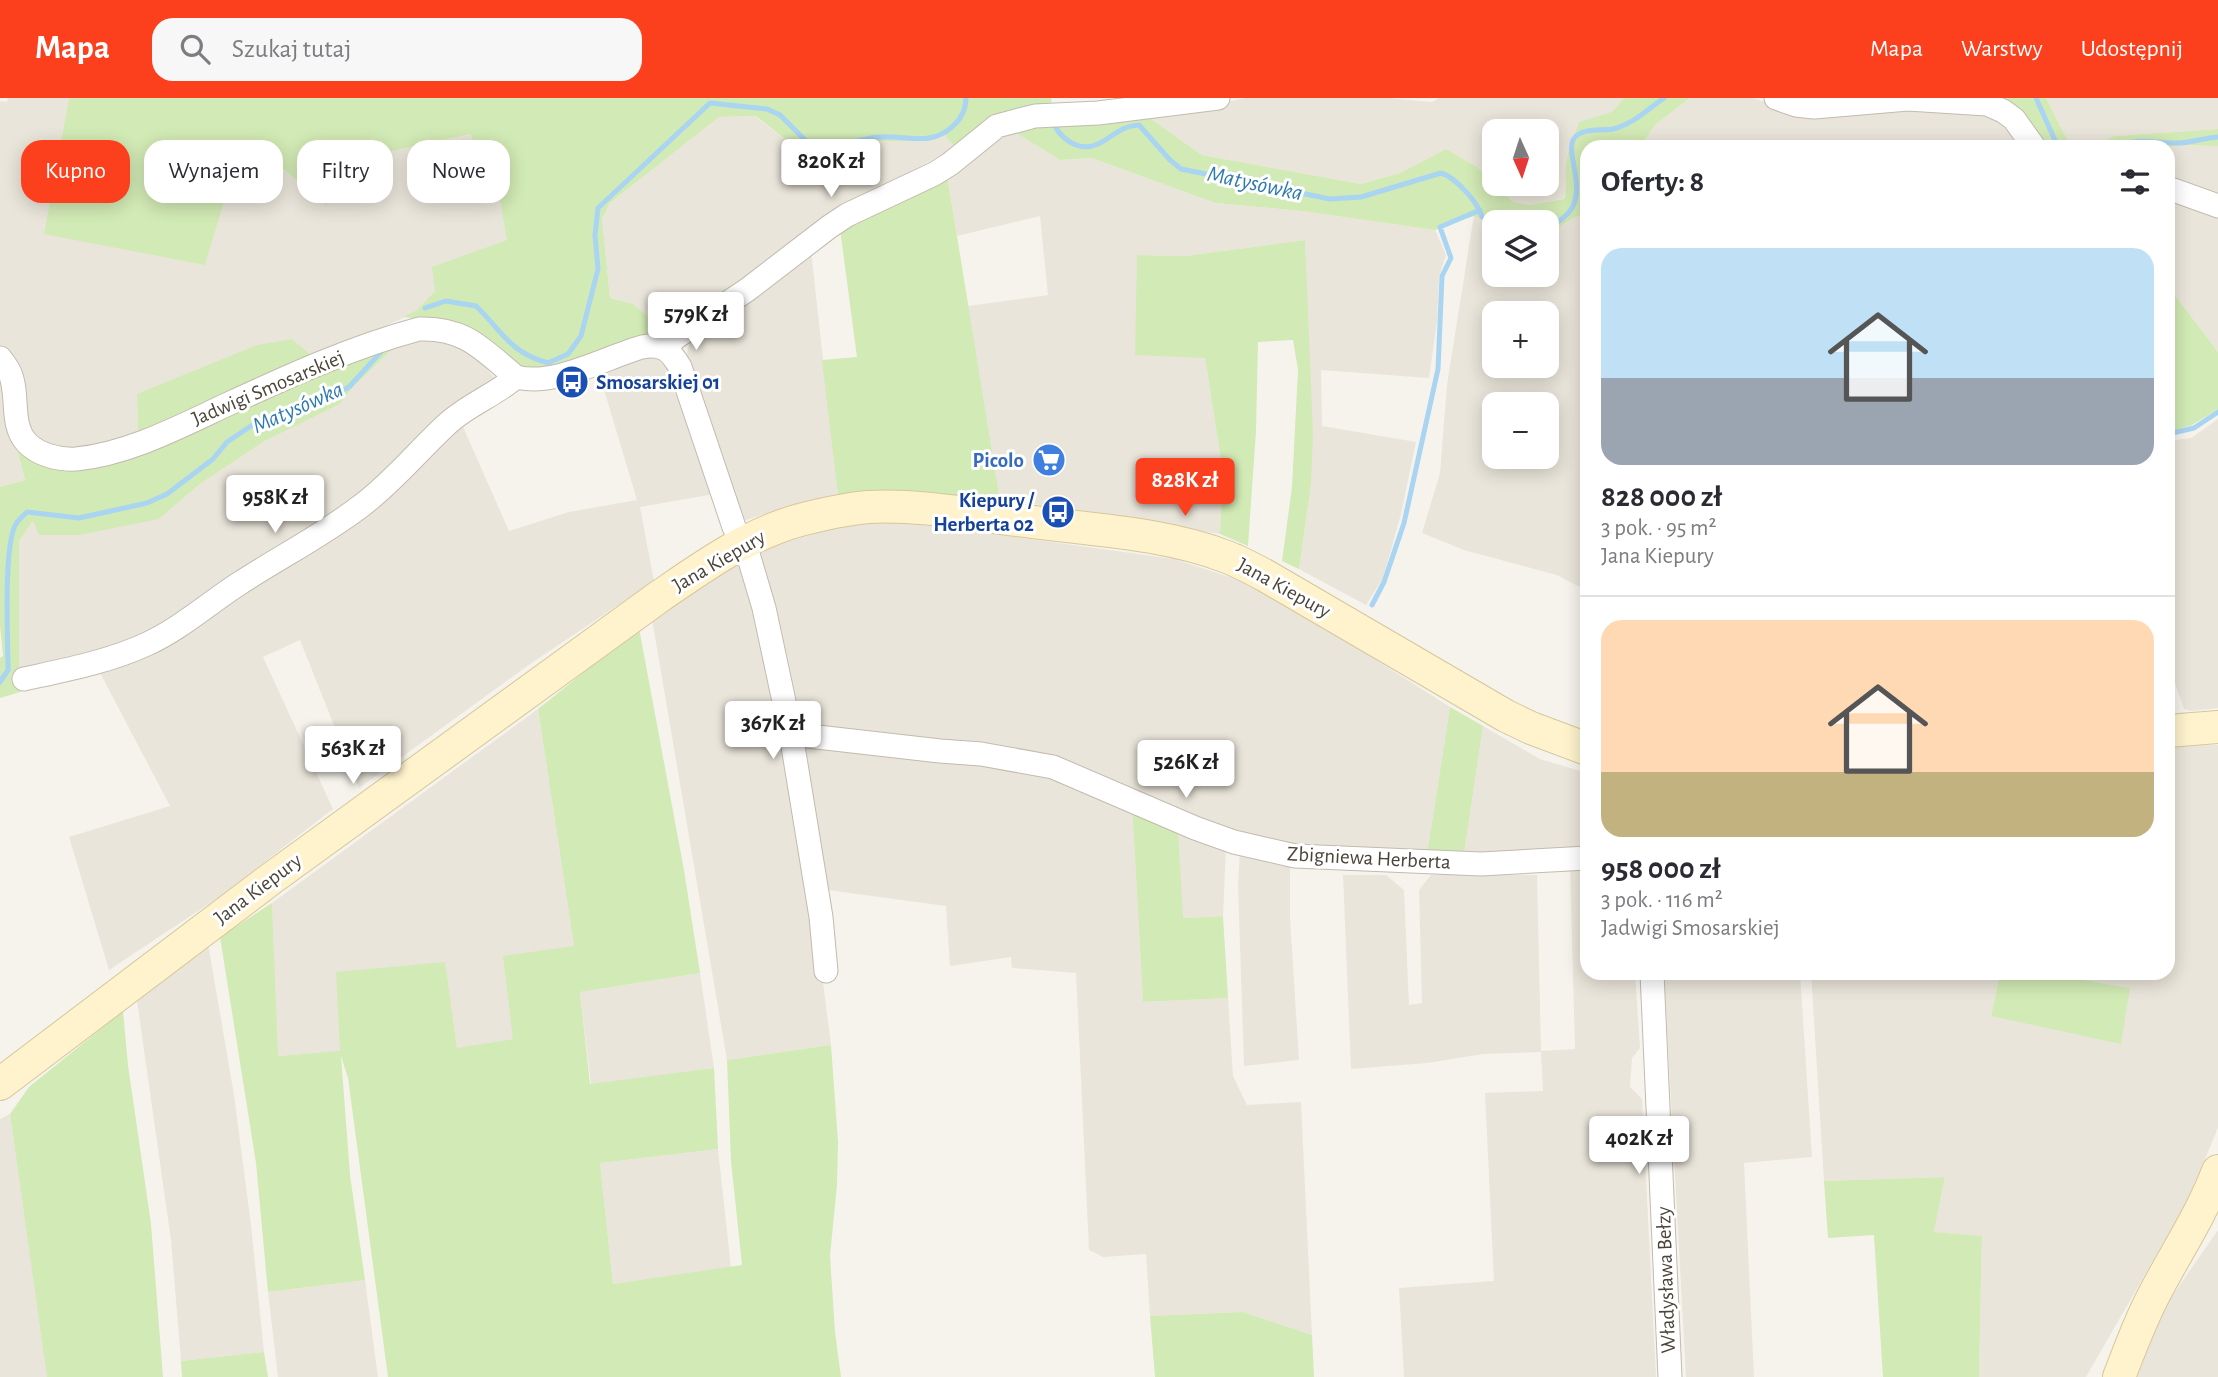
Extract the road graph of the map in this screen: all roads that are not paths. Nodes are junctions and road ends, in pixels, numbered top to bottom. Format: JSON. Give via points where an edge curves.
{"nodes":[{"id":1,"x":1218,"y":98,"type":"edge"},
{"id":2,"x":1776,"y":98,"type":"edge"},
{"id":3,"x":2029,"y":140,"type":"edge"},
{"id":4,"x":2175,"y":191,"type":"edge"},
{"id":5,"x":2218,"y":206,"type":"edge"},
{"id":6,"x":665,"y":349,"type":"junction"},
{"id":7,"x":0,"y":358,"type":"edge"},
{"id":8,"x":516,"y":377,"type":"junction"},
{"id":9,"x":743,"y":543,"type":"junction"},
{"id":10,"x":24,"y":679,"type":"dead end"},
{"id":11,"x":2218,"y":727,"type":"edge"},
{"id":12,"x":2175,"y":730,"type":"edge"},
{"id":13,"x":790,"y":734,"type":"junction"},
{"id":14,"x":1580,"y":746,"type":"edge"},
{"id":15,"x":1580,"y":858,"type":"edge"},
{"id":16,"x":826,"y":971,"type":"dead end"},
{"id":17,"x":1652,"y":980,"type":"edge"},
{"id":18,"x":0,"y":1084,"type":"edge"},
{"id":19,"x":2218,"y":1171,"type":"edge"},
{"id":20,"x":1670,"y":1377,"type":"edge"},
{"id":21,"x":2119,"y":1377,"type":"edge"}],
"edges":[{"from":1,"to":6,"type":"street","via":[[1035,116],[997,126],[934,174],[847,215],[674,338]]},
{"from":2,"to":3,"type":"street","via":[[1814,107],[1908,99],[1972,101],[2014,119]]},
{"from":4,"to":5,"type":"street"},
{"from":6,"to":8,"type":"street","via":[[642,347],[538,380]]},
{"from":6,"to":9,"type":"street","via":[[680,367]]},
{"from":7,"to":8,"type":"street","name":"Jadwigi Smosarskiej","via":[[9,371],[19,428],[26,442],[58,459],[100,454],[169,431],[306,369],[419,329],[438,328],[467,337]]},
{"from":8,"to":10,"type":"street","via":[[467,407],[360,507],[172,630],[113,657]]},
{"from":9,"to":13,"type":"street","via":[[764,608]]},
{"from":9,"to":14,"type":"street","name":"Jana Kiepury","via":[[798,521],[871,507],[984,516],[1173,542],[1226,557],[1266,576],[1506,716]]},
{"from":9,"to":18,"type":"street","name":"Jana Kiepury","via":[[683,580],[518,698]]},
{"from":11,"to":12,"type":"street"},
{"from":13,"to":15,"type":"street","name":"Zbigniewa Herberta","via":[[981,754],[1053,767],[1195,828],[1295,856],[1481,863]]},
{"from":13,"to":16,"type":"street"},
{"from":17,"to":20,"type":"street","name":"Władysława Bełzy"},
{"from":19,"to":21,"type":"street","via":[[2192,1230],[2137,1329]]}]}
